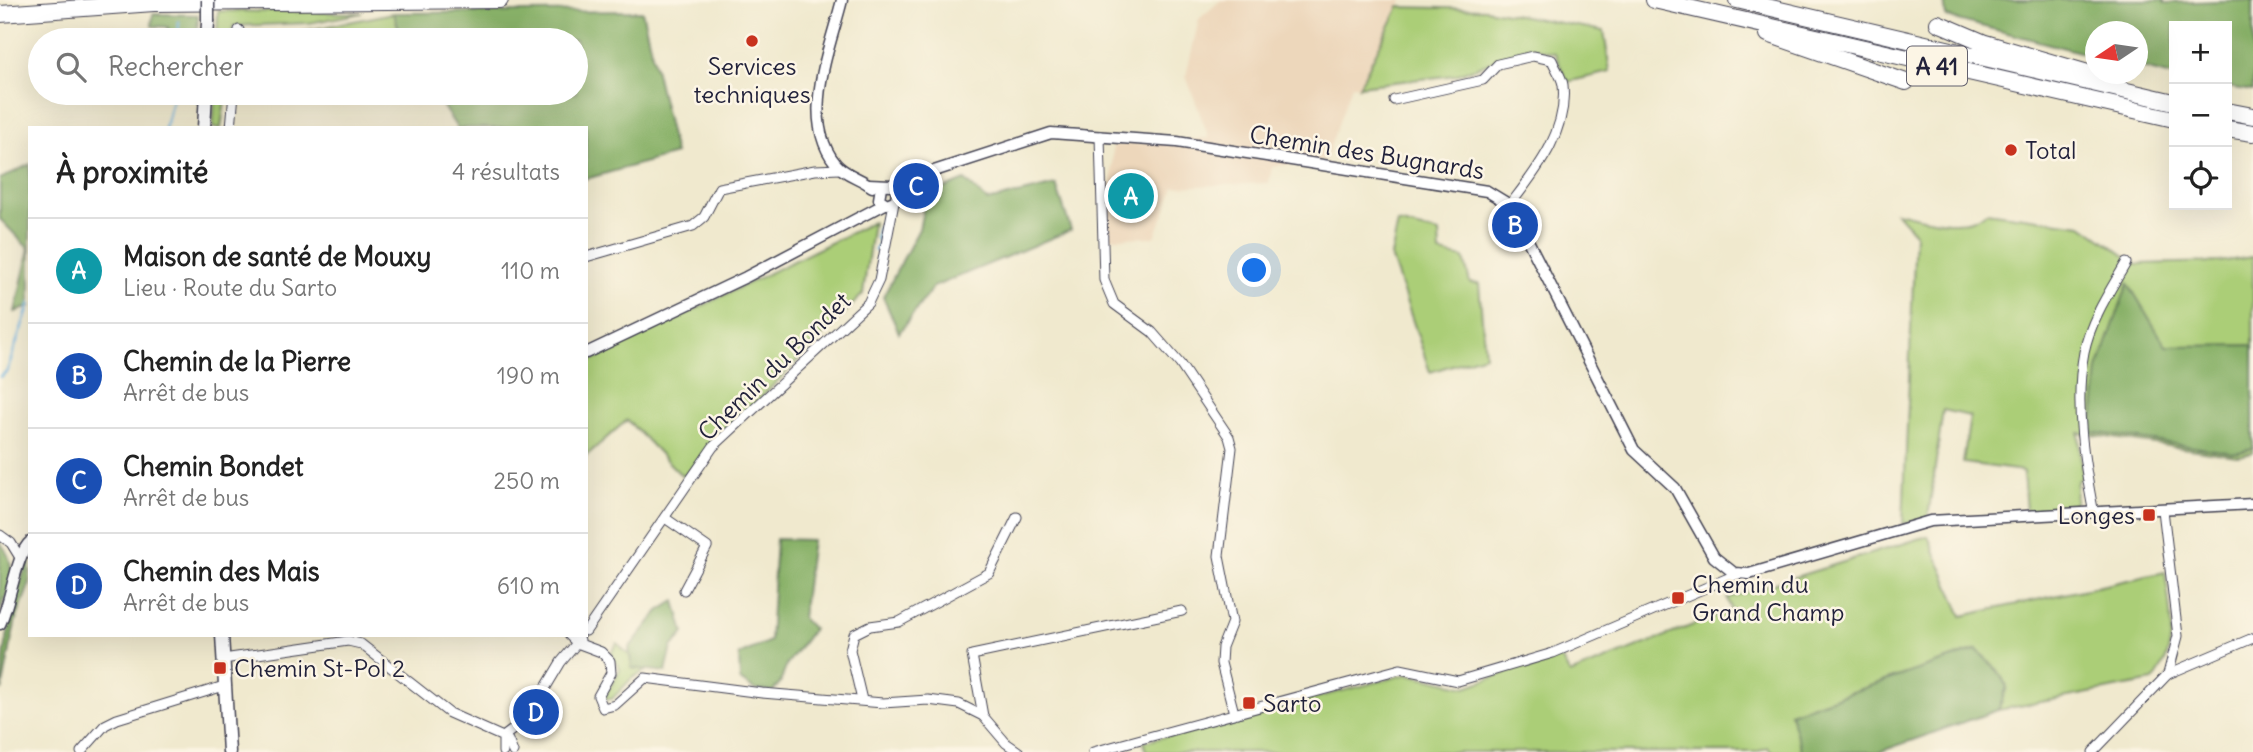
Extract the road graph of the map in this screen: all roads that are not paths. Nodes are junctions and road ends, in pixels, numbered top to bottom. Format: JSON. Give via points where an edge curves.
{"nodes":[{"id":1,"x":208,"y":0,"type":"edge"},
{"id":2,"x":500,"y":0,"type":"edge"},
{"id":3,"x":842,"y":0,"type":"edge"},
{"id":4,"x":1654,"y":0,"type":"edge"},
{"id":5,"x":1737,"y":0,"type":"edge"},
{"id":6,"x":1700,"y":9,"type":"junction"},
{"id":7,"x":0,"y":14,"type":"edge"},
{"id":8,"x":1938,"y":23,"type":"dead end"},
{"id":9,"x":208,"y":28,"type":"edge"},
{"id":10,"x":1906,"y":82,"type":"dead end"},
{"id":11,"x":2169,"y":99,"type":"edge"},
{"id":12,"x":1394,"y":100,"type":"dead end"},
{"id":13,"x":2169,"y":100,"type":"edge"},
{"id":14,"x":205,"y":105,"type":"edge"},
{"id":15,"x":233,"y":105,"type":"edge"},
{"id":16,"x":2232,"y":112,"type":"edge"},
{"id":17,"x":2253,"y":116,"type":"edge"},
{"id":18,"x":2169,"y":118,"type":"edge"},
{"id":19,"x":204,"y":126,"type":"edge"},
{"id":20,"x":230,"y":126,"type":"edge"},
{"id":21,"x":2232,"y":129,"type":"edge"},
{"id":22,"x":2253,"y":133,"type":"edge"},
{"id":23,"x":1100,"y":136,"type":"junction"},
{"id":24,"x":841,"y":169,"type":"junction"},
{"id":25,"x":887,"y":196,"type":"junction"},
{"id":26,"x":1510,"y":205,"type":"junction"},
{"id":27,"x":588,"y":256,"type":"edge"},
{"id":28,"x":2126,"y":263,"type":"dead end"},
{"id":29,"x":588,"y":353,"type":"edge"},
{"id":30,"x":2253,"y":504,"type":"edge"},
{"id":31,"x":2163,"y":510,"type":"junction"},
{"id":32,"x":2094,"y":514,"type":"junction"},
{"id":33,"x":1017,"y":517,"type":"dead end"},
{"id":34,"x":665,"y":518,"type":"junction"},
{"id":35,"x":3,"y":534,"type":"edge"},
{"id":36,"x":23,"y":549,"type":"edge"},
{"id":37,"x":1741,"y":572,"type":"junction"},
{"id":38,"x":684,"y":590,"type":"dead end"},
{"id":39,"x":1182,"y":611,"type":"dead end"},
{"id":40,"x":0,"y":624,"type":"edge"},
{"id":41,"x":588,"y":628,"type":"edge"},
{"id":42,"x":222,"y":637,"type":"edge"},
{"id":43,"x":2253,"y":638,"type":"edge"},
{"id":44,"x":580,"y":639,"type":"edge"},
{"id":45,"x":223,"y":659,"type":"junction"},
{"id":46,"x":2168,"y":674,"type":"junction"},
{"id":47,"x":224,"y":687,"type":"junction"},
{"id":48,"x":862,"y":699,"type":"junction"},
{"id":49,"x":1234,"y":713,"type":"junction"},
{"id":50,"x":983,"y":716,"type":"junction"},
{"id":51,"x":503,"y":737,"type":"junction"},
{"id":52,"x":81,"y":752,"type":"edge"},
{"id":53,"x":229,"y":752,"type":"edge"},
{"id":54,"x":503,"y":752,"type":"edge"},
{"id":55,"x":513,"y":752,"type":"edge"},
{"id":56,"x":1019,"y":752,"type":"edge"},
{"id":57,"x":1093,"y":752,"type":"edge"},
{"id":58,"x":2092,"y":752,"type":"edge"}],
"edges":[{"from":1,"to":9,"type":"main road","bridge":true},
{"from":2,"to":7,"type":"highway","via":[[154,3]]},
{"from":3,"to":24,"type":"street","via":[[818,100],[827,152]]},
{"from":4,"to":6,"type":"highway","number":"A 41"},
{"from":5,"to":13,"type":"highway","number":"A 41"},
{"from":6,"to":10,"type":"highway"},
{"from":6,"to":18,"type":"highway","number":"A 41"},
{"from":8,"to":11,"type":"highway","via":[[1985,43]]},
{"from":12,"to":26,"type":"street","via":[[1483,80],[1498,64],[1533,56],[1552,60],[1563,84],[1560,118],[1548,154]]},
{"from":14,"to":19,"type":"main road"},
{"from":15,"to":20,"type":"street"},
{"from":16,"to":17,"type":"highway"},
{"from":21,"to":22,"type":"highway"},
{"from":23,"to":25,"type":"street","name":"Chemin des Bugnards","via":[[1051,133],[908,180]]},
{"from":23,"to":26,"type":"street","name":"Chemin des Bugnards","via":[[1177,142],[1487,191]]},
{"from":23,"to":49,"type":"street","via":[[1108,294],[1180,364],[1232,448],[1219,556],[1233,622],[1222,647],[1221,663]]},
{"from":24,"to":25,"type":"street"},
{"from":24,"to":27,"type":"street","via":[[719,188],[705,217],[692,226]]},
{"from":25,"to":29,"type":"street","name":"Chemin des Bugnards","via":[[873,212]]},
{"from":25,"to":34,"type":"street","name":"Chemin du Bondet","via":[[889,222],[879,280],[867,303],[713,447]]},
{"from":26,"to":37,"type":"street","name":"Chemin des Bugnards","via":[[1634,450],[1675,488],[1708,550],[1718,561]]},
{"from":28,"to":32,"type":"street","via":[[2099,310],[2084,352],[2081,417]]},
{"from":30,"to":31,"type":"street"},
{"from":31,"to":32,"type":"street"},
{"from":31,"to":46,"type":"street","via":[[2178,636]]},
{"from":32,"to":37,"type":"street","via":[[1930,521]]},
{"from":33,"to":48,"type":"street","via":[[989,573],[899,622],[870,626],[854,634],[850,650]]},
{"from":34,"to":38,"type":"street","via":[[707,547]]},
{"from":34,"to":41,"type":"street","name":"Chemin du Bondet"},
{"from":35,"to":36,"type":"street"},
{"from":36,"to":40,"type":"street"},
{"from":37,"to":49,"type":"street","via":[[1553,653],[1458,681],[1400,669]]},
{"from":39,"to":50,"type":"street","via":[[972,655]]},
{"from":42,"to":45,"type":"main road"},
{"from":43,"to":46,"type":"street"},
{"from":44,"to":48,"type":"street","via":[[610,661],[611,673],[598,696],[603,708],[615,705],[645,678],[762,693]]},
{"from":44,"to":51,"type":"street","via":[[527,719]]},
{"from":45,"to":47,"type":"main road"},
{"from":45,"to":51,"type":"street","via":[[348,641],[361,644],[449,713]]},
{"from":46,"to":58,"type":"street"},
{"from":47,"to":52,"type":"street","via":[[105,724]]},
{"from":47,"to":53,"type":"main road"},
{"from":48,"to":50,"type":"street","via":[[944,701],[971,707]]},
{"from":49,"to":57,"type":"street"},
{"from":50,"to":56,"type":"street"},
{"from":51,"to":54,"type":"street"},
{"from":51,"to":55,"type":"street"}]}
